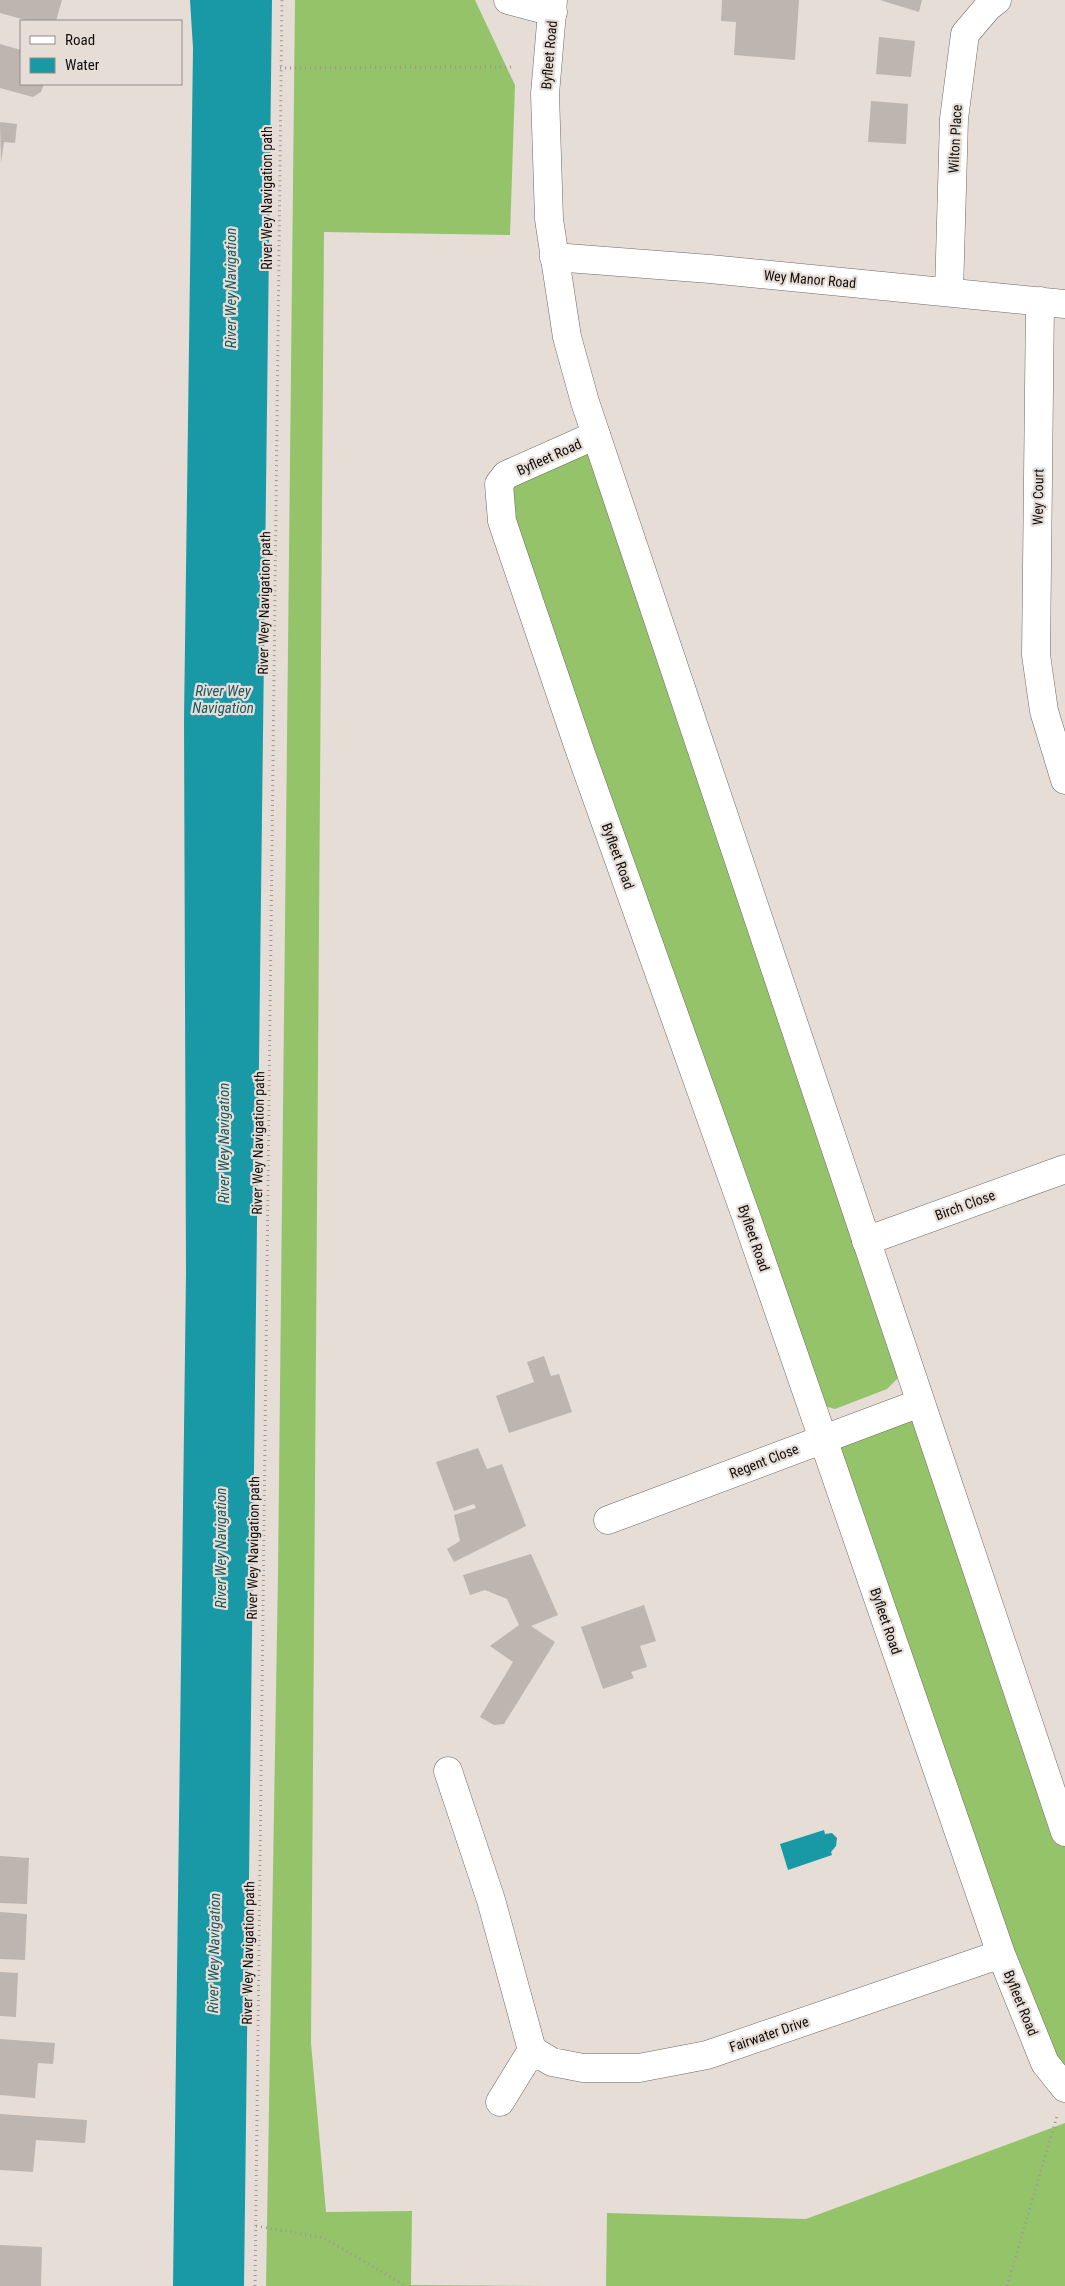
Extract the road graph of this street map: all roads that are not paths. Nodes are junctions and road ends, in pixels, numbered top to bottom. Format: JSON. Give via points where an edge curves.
{"nodes":[{"id":1,"x":508,"y":0,"type":"edge"},
{"id":2,"x":997,"y":0,"type":"edge"},
{"id":3,"x":553,"y":6,"type":"edge"},
{"id":4,"x":554,"y":257,"type":"junction"},
{"id":5,"x":949,"y":292,"type":"junction"},
{"id":6,"x":1053,"y":303,"type":"edge"},
{"id":7,"x":596,"y":435,"type":"junction"},
{"id":8,"x":1053,"y":697,"type":"edge"},
{"id":9,"x":1065,"y":780,"type":"edge"},
{"id":10,"x":1065,"y":1169,"type":"edge"},
{"id":11,"x":866,"y":1241,"type":"junction"},
{"id":12,"x":920,"y":1403,"type":"junction"},
{"id":13,"x":824,"y":1439,"type":"junction"},
{"id":14,"x":608,"y":1520,"type":"dead end"},
{"id":15,"x":448,"y":1771,"type":"dead end"},
{"id":16,"x":1065,"y":1832,"type":"edge"},
{"id":17,"x":1001,"y":1954,"type":"junction"},
{"id":18,"x":532,"y":2050,"type":"junction"},
{"id":19,"x":1065,"y":2088,"type":"edge"},
{"id":20,"x":500,"y":2102,"type":"dead end"}],
"edges":[{"from":1,"to":3,"type":"street"},
{"from":2,"to":5,"type":"street","name":"Wilton Place","via":[[965,34],[954,119]]},
{"from":3,"to":4,"type":"street","name":"Byfleet Road","via":[[545,94],[548,210]]},
{"from":4,"to":5,"type":"street","name":"Wey Manor Road"},
{"from":4,"to":7,"type":"street","name":"Byfleet Road","via":[[567,337]]},
{"from":5,"to":6,"type":"street","name":"Wey Manor Road"},
{"from":6,"to":8,"type":"street","name":"Wey Court","via":[[1036,655]]},
{"from":7,"to":11,"type":"street","name":"Byfleet Road"},
{"from":7,"to":13,"type":"street","name":"Byfleet Road","via":[[506,475],[499,484],[502,521]]},
{"from":8,"to":9,"type":"street","name":"Wey Court","via":[[1044,711]]},
{"from":10,"to":11,"type":"street","name":"Birch Close"},
{"from":11,"to":12,"type":"street","name":"Byfleet Road"},
{"from":12,"to":13,"type":"street","name":"Regent Close"},
{"from":12,"to":16,"type":"street","name":"Byfleet Road"},
{"from":13,"to":14,"type":"street","name":"Regent Close"},
{"from":13,"to":17,"type":"street","name":"Byfleet Road"},
{"from":15,"to":18,"type":"street","via":[[491,1900]]},
{"from":17,"to":18,"type":"street","name":"Fairwater Drive","via":[[707,2055],[639,2068],[583,2068],[552,2062]]},
{"from":17,"to":19,"type":"street","name":"Byfleet Road","via":[[1045,2063]]},
{"from":18,"to":20,"type":"street"}]}
